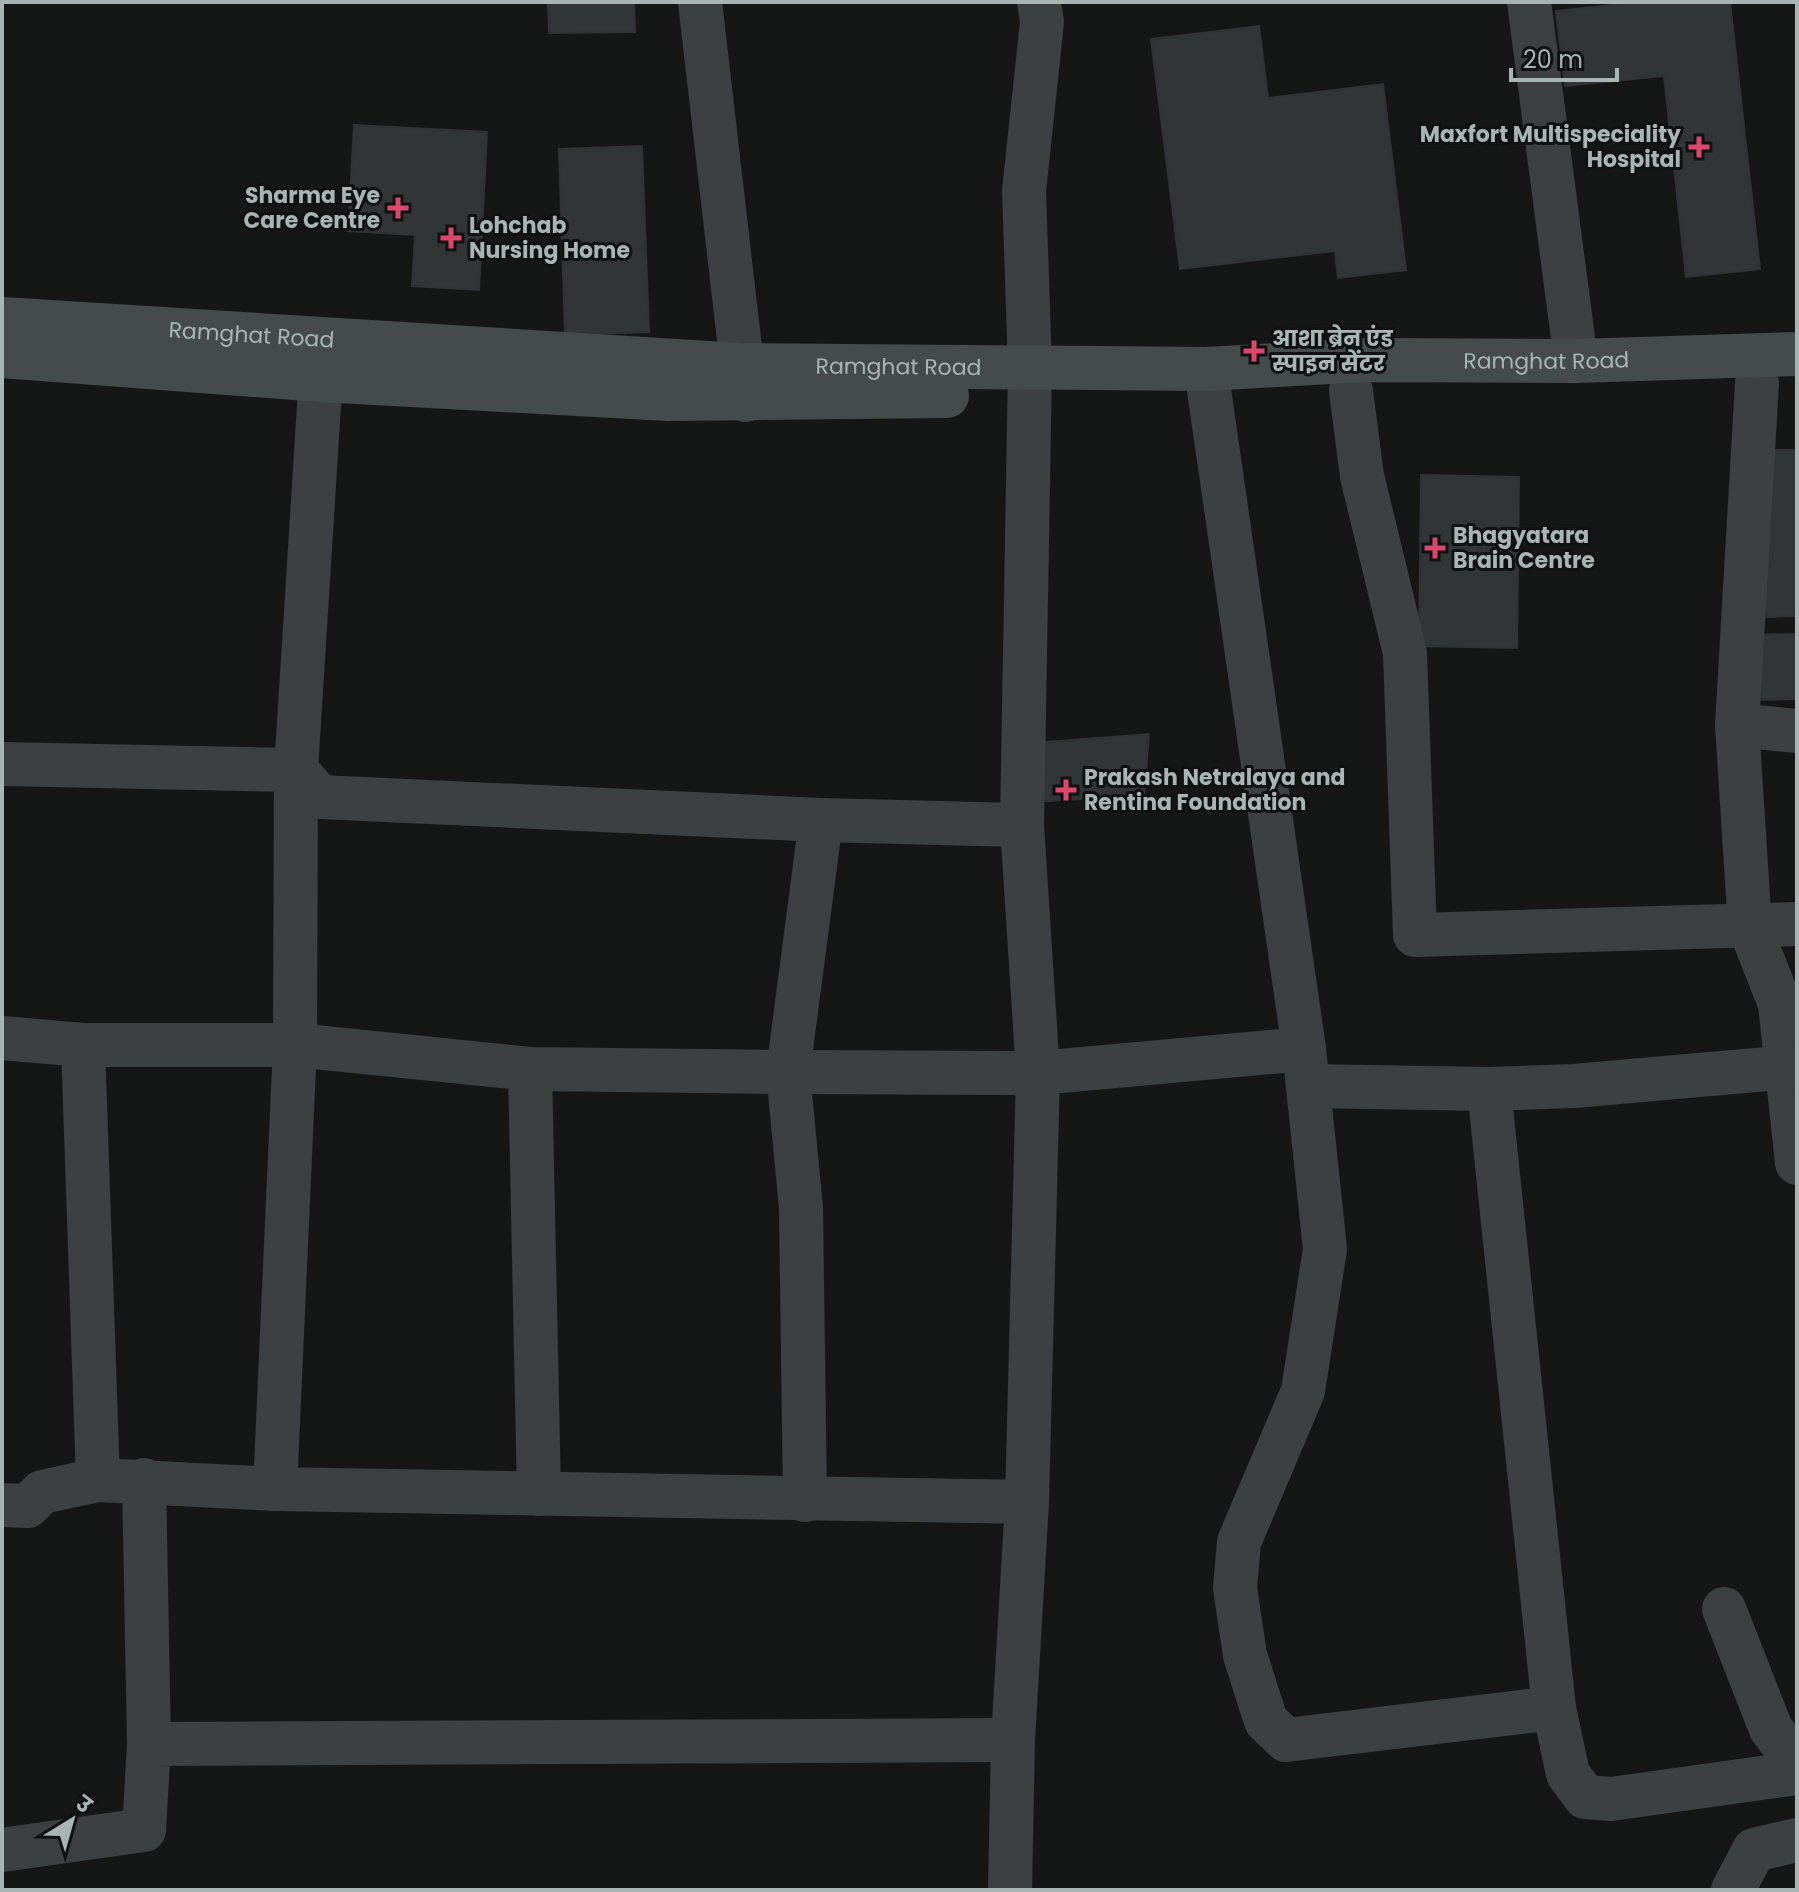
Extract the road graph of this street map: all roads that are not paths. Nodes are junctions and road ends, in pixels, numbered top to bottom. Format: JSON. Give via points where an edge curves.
{"nodes":[{"id":1,"x":700,"y":2,"type":"edge"},
{"id":2,"x":1039,"y":2,"type":"edge"},
{"id":3,"x":1529,"y":2,"type":"edge"},
{"id":4,"x":2,"y":319,"type":"edge"},
{"id":5,"x":1797,"y":354,"type":"edge"},
{"id":6,"x":2,"y":356,"type":"edge"},
{"id":7,"x":322,"y":360,"type":"junction"},
{"id":8,"x":1576,"y":361,"type":"junction"},
{"id":9,"x":1029,"y":382,"type":"junction"},
{"id":10,"x":1208,"y":382,"type":"junction"},
{"id":11,"x":1777,"y":382,"type":"edge"},
{"id":12,"x":744,"y":383,"type":"junction"},
{"id":13,"x":1351,"y":391,"type":"junction"},
{"id":14,"x":1737,"y":725,"type":"junction"},
{"id":15,"x":1797,"y":731,"type":"edge"},
{"id":16,"x":2,"y":764,"type":"edge"},
{"id":17,"x":296,"y":770,"type":"junction"},
{"id":18,"x":821,"y":820,"type":"junction"},
{"id":19,"x":1022,"y":825,"type":"junction"},
{"id":20,"x":1797,"y":924,"type":"edge"},
{"id":21,"x":1750,"y":928,"type":"junction"},
{"id":22,"x":2,"y":1038,"type":"edge"},
{"id":23,"x":83,"y":1045,"type":"junction"},
{"id":24,"x":295,"y":1045,"type":"junction"},
{"id":25,"x":1306,"y":1067,"type":"junction"},
{"id":26,"x":1789,"y":1067,"type":"junction"},
{"id":27,"x":530,"y":1069,"type":"junction"},
{"id":28,"x":788,"y":1072,"type":"junction"},
{"id":29,"x":1038,"y":1073,"type":"junction"},
{"id":30,"x":1489,"y":1089,"type":"junction"},
{"id":31,"x":1794,"y":1113,"type":"edge"},
{"id":32,"x":1797,"y":1163,"type":"edge"},
{"id":33,"x":98,"y":1480,"type":"junction"},
{"id":34,"x":144,"y":1480,"type":"junction"},
{"id":35,"x":275,"y":1489,"type":"junction"},
{"id":36,"x":539,"y":1494,"type":"junction"},
{"id":37,"x":805,"y":1500,"type":"junction"},
{"id":38,"x":1027,"y":1502,"type":"junction"},
{"id":39,"x":2,"y":1505,"type":"edge"},
{"id":40,"x":1724,"y":1609,"type":"dead end"},
{"id":41,"x":1554,"y":1708,"type":"junction"},
{"id":42,"x":1013,"y":1740,"type":"junction"},
{"id":43,"x":149,"y":1744,"type":"junction"},
{"id":44,"x":1797,"y":1763,"type":"edge"},
{"id":45,"x":1797,"y":1773,"type":"edge"},
{"id":46,"x":1797,"y":1840,"type":"edge"},
{"id":47,"x":2,"y":1850,"type":"edge"},
{"id":48,"x":1010,"y":1890,"type":"edge"},
{"id":49,"x":1733,"y":1890,"type":"edge"}],
"edges":[{"from":1,"to":12,"type":"street"},
{"from":2,"to":9,"type":"street","via":[[1042,22],[1024,191]]},
{"from":3,"to":8,"type":"street"},
{"from":4,"to":7,"type":"main road","name":"Ramghat Road"},
{"from":5,"to":8,"type":"main road","name":"Ramghat Road"},
{"from":6,"to":7,"type":"main road","name":"Ramghat Road"},
{"from":7,"to":12,"type":"main road","name":"Ramghat Road"},
{"from":7,"to":17,"type":"street"},
{"from":8,"to":10,"type":"main road","name":"Ramghat Road","via":[[1365,360]]},
{"from":9,"to":10,"type":"main road","name":"Ramghat Road"},
{"from":9,"to":12,"type":"main road","name":"Ramghat Road"},
{"from":9,"to":19,"type":"street"},
{"from":10,"to":13,"type":"main road","name":"Ramghat Road"},
{"from":10,"to":25,"type":"street"},
{"from":11,"to":13,"type":"main road","name":"Ramghat Road"},
{"from":11,"to":14,"type":"street"},
{"from":13,"to":21,"type":"street","via":[[1362,476],[1405,653],[1415,935]]},
{"from":14,"to":15,"type":"street"},
{"from":14,"to":21,"type":"street"},
{"from":16,"to":17,"type":"street"},
{"from":17,"to":18,"type":"street","via":[[320,797]]},
{"from":17,"to":24,"type":"street"},
{"from":18,"to":19,"type":"street"},
{"from":18,"to":28,"type":"street"},
{"from":19,"to":29,"type":"street"},
{"from":20,"to":21,"type":"street"},
{"from":21,"to":26,"type":"street","via":[[1780,1004]]},
{"from":22,"to":23,"type":"street"},
{"from":23,"to":24,"type":"street"},
{"from":23,"to":33,"type":"street"},
{"from":24,"to":27,"type":"street"},
{"from":24,"to":35,"type":"street"},
{"from":25,"to":29,"type":"street"},
{"from":25,"to":30,"type":"street"},
{"from":25,"to":41,"type":"street","via":[[1325,1249],[1303,1391],[1239,1542],[1235,1588],[1245,1655],[1266,1721],[1286,1740]]},
{"from":26,"to":30,"type":"street","via":[[1608,1085]]},
{"from":26,"to":31,"type":"street"},
{"from":27,"to":28,"type":"street"},
{"from":27,"to":36,"type":"street"},
{"from":28,"to":29,"type":"street"},
{"from":28,"to":37,"type":"street","via":[[801,1208]]},
{"from":29,"to":38,"type":"street"},
{"from":30,"to":41,"type":"street"},
{"from":31,"to":32,"type":"street"},
{"from":33,"to":34,"type":"street"},
{"from":33,"to":39,"type":"street","via":[[42,1492],[28,1506]]},
{"from":34,"to":35,"type":"street"},
{"from":34,"to":43,"type":"street"},
{"from":35,"to":36,"type":"street"},
{"from":36,"to":37,"type":"street"},
{"from":37,"to":38,"type":"street"},
{"from":38,"to":42,"type":"street"},
{"from":40,"to":44,"type":"street","via":[[1771,1729]]},
{"from":41,"to":45,"type":"street","via":[[1568,1774],[1585,1797],[1611,1799]]},
{"from":42,"to":43,"type":"street"},
{"from":42,"to":48,"type":"street"},
{"from":43,"to":47,"type":"street","via":[[144,1830]]},
{"from":46,"to":49,"type":"street","via":[[1754,1850]]}]}
